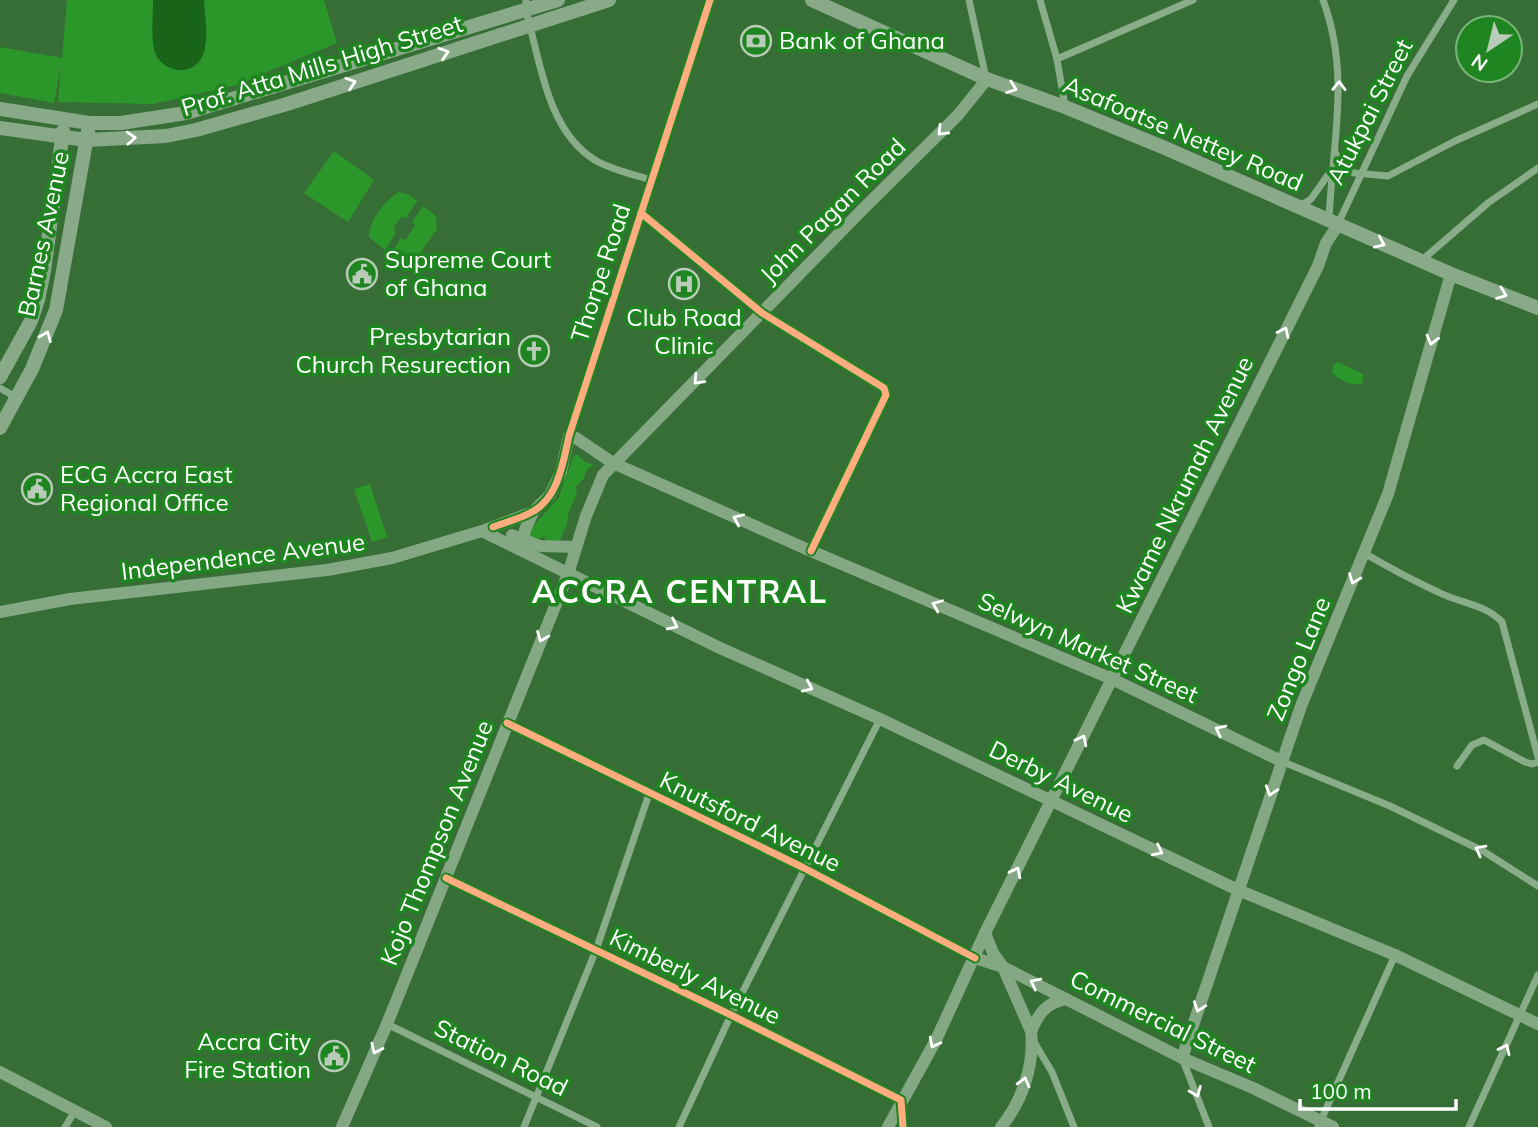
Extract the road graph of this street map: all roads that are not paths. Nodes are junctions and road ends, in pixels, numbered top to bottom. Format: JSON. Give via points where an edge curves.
{"nodes":[{"id":1,"x":558,"y":0,"type":"edge"},
{"id":2,"x":609,"y":0,"type":"edge"},
{"id":3,"x":710,"y":0,"type":"edge"},
{"id":4,"x":812,"y":0,"type":"edge"},
{"id":5,"x":969,"y":0,"type":"edge"},
{"id":6,"x":1040,"y":0,"type":"edge"},
{"id":7,"x":1193,"y":0,"type":"edge"},
{"id":8,"x":1324,"y":0,"type":"edge"},
{"id":9,"x":1454,"y":0,"type":"edge"},
{"id":10,"x":526,"y":6,"type":"edge"},
{"id":11,"x":530,"y":26,"type":"junction"},
{"id":12,"x":1057,"y":59,"type":"junction"},
{"id":13,"x":987,"y":79,"type":"junction"},
{"id":14,"x":1538,"y":104,"type":"edge"},
{"id":15,"x":1065,"y":107,"type":"junction"},
{"id":16,"x":0,"y":109,"type":"edge"},
{"id":17,"x":64,"y":120,"type":"junction"},
{"id":18,"x":89,"y":123,"type":"junction"},
{"id":19,"x":0,"y":128,"type":"edge"},
{"id":20,"x":63,"y":138,"type":"junction"},
{"id":21,"x":86,"y":140,"type":"junction"},
{"id":22,"x":1336,"y":154,"type":"junction"},
{"id":23,"x":1538,"y":169,"type":"edge"},
{"id":24,"x":1331,"y":170,"type":"junction"},
{"id":25,"x":1361,"y":175,"type":"junction"},
{"id":26,"x":651,"y":180,"type":"junction"},
{"id":27,"x":1298,"y":208,"type":"junction"},
{"id":28,"x":641,"y":213,"type":"junction"},
{"id":29,"x":1333,"y":223,"type":"junction"},
{"id":30,"x":1422,"y":261,"type":"junction"},
{"id":31,"x":1451,"y":274,"type":"junction"},
{"id":32,"x":1538,"y":308,"type":"edge"},
{"id":33,"x":762,"y":313,"type":"junction"},
{"id":34,"x":0,"y":377,"type":"edge"},
{"id":35,"x":0,"y":388,"type":"edge"},
{"id":36,"x":17,"y":398,"type":"junction"},
{"id":37,"x":0,"y":428,"type":"edge"},
{"id":38,"x":569,"y":436,"type":"junction"},
{"id":39,"x":613,"y":463,"type":"junction"},
{"id":40,"x":533,"y":512,"type":"junction"},
{"id":41,"x":488,"y":529,"type":"junction"},
{"id":42,"x":523,"y":541,"type":"junction"},
{"id":43,"x":576,"y":547,"type":"junction"},
{"id":44,"x":811,"y":551,"type":"junction"},
{"id":45,"x":1364,"y":553,"type":"junction"},
{"id":46,"x":568,"y":574,"type":"junction"},
{"id":47,"x":2,"y":612,"type":"edge"},
{"id":48,"x":1112,"y":679,"type":"junction"},
{"id":49,"x":880,"y":719,"type":"junction"},
{"id":50,"x":507,"y":723,"type":"junction"},
{"id":51,"x":1538,"y":760,"type":"edge"},
{"id":52,"x":1281,"y":761,"type":"junction"},
{"id":53,"x":1457,"y":765,"type":"dead end"},
{"id":54,"x":649,"y":794,"type":"junction"},
{"id":55,"x":1052,"y":800,"type":"junction"},
{"id":56,"x":804,"y":868,"type":"junction"},
{"id":57,"x":446,"y":878,"type":"junction"},
{"id":58,"x":1538,"y":886,"type":"edge"},
{"id":59,"x":1238,"y":890,"type":"junction"},
{"id":60,"x":985,"y":933,"type":"junction"},
{"id":61,"x":596,"y":950,"type":"junction"},
{"id":62,"x":1395,"y":955,"type":"junction"},
{"id":63,"x":975,"y":958,"type":"junction"},
{"id":64,"x":1003,"y":967,"type":"junction"},
{"id":65,"x":1538,"y":975,"type":"edge"},
{"id":66,"x":1066,"y":999,"type":"junction"},
{"id":67,"x":731,"y":1015,"type":"junction"},
{"id":68,"x":1521,"y":1015,"type":"junction"},
{"id":69,"x":387,"y":1024,"type":"junction"},
{"id":70,"x":1538,"y":1024,"type":"edge"},
{"id":71,"x":1031,"y":1035,"type":"junction"},
{"id":72,"x":1182,"y":1058,"type":"junction"},
{"id":73,"x":0,"y":1072,"type":"edge"},
{"id":74,"x":536,"y":1096,"type":"junction"},
{"id":75,"x":901,"y":1100,"type":"junction"},
{"id":76,"x":75,"y":1111,"type":"junction"},
{"id":77,"x":1319,"y":1124,"type":"edge"},
{"id":78,"x":65,"y":1127,"type":"edge"},
{"id":79,"x":106,"y":1127,"type":"edge"},
{"id":80,"x":342,"y":1127,"type":"edge"},
{"id":81,"x":524,"y":1127,"type":"edge"},
{"id":82,"x":597,"y":1127,"type":"edge"},
{"id":83,"x":679,"y":1127,"type":"edge"},
{"id":84,"x":888,"y":1127,"type":"edge"},
{"id":85,"x":903,"y":1127,"type":"edge"},
{"id":86,"x":1001,"y":1127,"type":"edge"},
{"id":87,"x":1074,"y":1127,"type":"edge"},
{"id":88,"x":1209,"y":1127,"type":"edge"},
{"id":89,"x":1333,"y":1127,"type":"edge"},
{"id":90,"x":1469,"y":1127,"type":"edge"}],
"edges":[{"from":1,"to":10,"type":"main road","name":"Prof. Atta Mills High Street"},
{"from":2,"to":11,"type":"main road","name":"Prof. Atta Mills High Street"},
{"from":3,"to":26,"type":"street","name":"Thorpe Road"},
{"from":4,"to":13,"type":"main road","name":"Asafoatse Nettey Road"},
{"from":5,"to":13,"type":"street"},
{"from":6,"to":12,"type":"street"},
{"from":7,"to":12,"type":"street"},
{"from":22,"to":8,"type":"street","one_way":true,"via":[[1340,78]]},
{"from":9,"to":25,"type":"street","name":"Atukpai Street","via":[[1407,76]]},
{"from":10,"to":11,"type":"street"},
{"from":10,"to":18,"type":"main road","name":"Prof. Atta Mills High Street","via":[[210,107],[143,120]]},
{"from":21,"to":11,"type":"main road","name":"Prof. Atta Mills High Street","one_way":true,"via":[[166,136],[218,125]]},
{"from":11,"to":26,"type":"street","via":[[546,89],[566,131],[594,160]]},
{"from":12,"to":15,"type":"street"},
{"from":13,"to":15,"type":"main road","name":"Asafoatse Nettey Road","one_way":true},
{"from":13,"to":33,"type":"main road","name":"John Pagan Road","one_way":true,"via":[[958,116]]},
{"from":14,"to":25,"type":"street","via":[[1388,176]]},
{"from":15,"to":27,"type":"main road","name":"Asafoatse Nettey Road"},
{"from":16,"to":17,"type":"main road","name":"Prof. Atta Mills High Street"},
{"from":17,"to":18,"type":"main road","name":"Prof. Atta Mills High Street"},
{"from":17,"to":20,"type":"main road","name":"Barnes Avenue"},
{"from":18,"to":21,"type":"main road","name":"Barnes Avenue"},
{"from":19,"to":20,"type":"main road","name":"Prof. Atta Mills High Street"},
{"from":20,"to":21,"type":"main road","name":"Prof. Atta Mills High Street"},
{"from":20,"to":34,"type":"main road","name":"Barnes Avenue","via":[[38,299]]},
{"from":36,"to":21,"type":"main road","name":"Barnes Avenue","one_way":true,"via":[[56,310]]},
{"from":22,"to":24,"type":"street"},
{"from":22,"to":25,"type":"street","via":[[1346,168]]},
{"from":23,"to":30,"type":"street","via":[[1488,203]]},
{"from":24,"to":27,"type":"street","via":[[1311,199]]},
{"from":24,"to":29,"type":"street"},
{"from":25,"to":29,"type":"street","name":"Atukpai Street"},
{"from":26,"to":28,"type":"street","name":"Thorpe Road"},
{"from":27,"to":29,"type":"main road","name":"Asafoatse Nettey Road"},
{"from":28,"to":33,"type":"street"},
{"from":28,"to":38,"type":"street","name":"Thorpe Road"},
{"from":29,"to":30,"type":"main road","name":"Asafoatse Nettey Road","one_way":true},
{"from":48,"to":29,"type":"main road","name":"Kwame Nkrumah Avenue","one_way":true,"via":[[1318,266]]},
{"from":30,"to":31,"type":"main road","name":"Asafoatse Nettey Road"},
{"from":31,"to":32,"type":"main road","name":"Asafoatse Nettey Road","one_way":true},
{"from":31,"to":45,"type":"main road","name":"Zongo Lane","one_way":true,"via":[[1388,494]]},
{"from":33,"to":39,"type":"main road","name":"John Pagan Road","one_way":true},
{"from":33,"to":44,"type":"street","via":[[886,391]]},
{"from":35,"to":36,"type":"street"},
{"from":36,"to":37,"type":"main road","name":"Barnes Avenue"},
{"from":38,"to":39,"type":"main road","name":"Selwyn Market Street"},
{"from":38,"to":40,"type":"main road","name":"Thorpe Road","via":[[558,480]]},
{"from":39,"to":43,"type":"main road","name":"John Pagan Road","via":[[596,490]]},
{"from":44,"to":39,"type":"main road","name":"Selwyn Market Street","one_way":true},
{"from":40,"to":41,"type":"main road","name":"Thorpe Road"},
{"from":40,"to":42,"type":"main road"},
{"from":41,"to":42,"type":"main road"},
{"from":41,"to":46,"type":"main road"},
{"from":41,"to":47,"type":"main road","name":"Independence Avenue","via":[[392,558],[327,570],[71,599]]},
{"from":42,"to":43,"type":"main road"},
{"from":43,"to":46,"type":"main road","name":"John Pagan Road"},
{"from":48,"to":44,"type":"main road","name":"Selwyn Market Street","one_way":true},
{"from":45,"to":51,"type":"street","via":[[1441,594],[1496,615],[1502,622]]},
{"from":45,"to":52,"type":"main road","name":"Zongo Lane","one_way":true},
{"from":46,"to":49,"type":"main road","name":"Derby Avenue","one_way":true},
{"from":46,"to":50,"type":"main road","name":"Kojo Thompson Avenue","one_way":true},
{"from":52,"to":48,"type":"main road","name":"Selwyn Market Street","one_way":true},
{"from":55,"to":48,"type":"main road","name":"Kwame Nkrumah Avenue","one_way":true},
{"from":49,"to":55,"type":"main road","name":"Derby Avenue"},
{"from":49,"to":56,"type":"street"},
{"from":50,"to":54,"type":"street","name":"Knutsford Avenue"},
{"from":50,"to":57,"type":"main road","name":"Kojo Thompson Avenue"},
{"from":51,"to":53,"type":"street","via":[[1525,762],[1484,740],[1472,745]]},
{"from":58,"to":52,"type":"street","name":"Selwyn Market Street","one_way":true,"via":[[1483,851]]},
{"from":52,"to":59,"type":"main road","name":"Zongo Lane","one_way":true},
{"from":54,"to":56,"type":"street","name":"Knutsford Avenue"},
{"from":54,"to":61,"type":"street"},
{"from":55,"to":59,"type":"main road","name":"Derby Avenue","one_way":true},
{"from":60,"to":55,"type":"main road","name":"Kwame Nkrumah Avenue","one_way":true},
{"from":56,"to":63,"type":"street","name":"Knutsford Avenue"},
{"from":56,"to":67,"type":"street"},
{"from":57,"to":61,"type":"street","name":"Kimberly Avenue"},
{"from":57,"to":69,"type":"main road","name":"Kojo Thompson Avenue"},
{"from":59,"to":62,"type":"main road","name":"Derby Avenue"},
{"from":59,"to":72,"type":"main road","name":"Zongo Lane","one_way":true},
{"from":60,"to":63,"type":"main road","name":"Kwame Nkrumah Avenue"},
{"from":60,"to":64,"type":"main road"},
{"from":61,"to":67,"type":"street","name":"Kimberly Avenue"},
{"from":61,"to":74,"type":"street"},
{"from":62,"to":68,"type":"main road","name":"Derby Avenue"},
{"from":62,"to":77,"type":"street"},
{"from":63,"to":64,"type":"main road","name":"Commercial Street"},
{"from":63,"to":75,"type":"main road","name":"Kwame Nkrumah Avenue","one_way":true},
{"from":66,"to":64,"type":"main road","name":"Commercial Street","one_way":true},
{"from":64,"to":71,"type":"main road"},
{"from":65,"to":68,"type":"street"},
{"from":66,"to":71,"type":"main road","via":[[1042,1010]]},
{"from":66,"to":72,"type":"main road","name":"Commercial Street"},
{"from":67,"to":75,"type":"street","name":"Kimberly Avenue"},
{"from":67,"to":83,"type":"street"},
{"from":68,"to":70,"type":"main road","name":"Derby Avenue"},
{"from":90,"to":68,"type":"street","one_way":true},
{"from":69,"to":74,"type":"street","name":"Station Road"},
{"from":69,"to":80,"type":"main road","name":"Kojo Thompson Avenue","one_way":true},
{"from":86,"to":71,"type":"main road","one_way":true,"via":[[1021,1094]]},
{"from":71,"to":87,"type":"street"},
{"from":72,"to":77,"type":"main road","name":"Commercial Street"},
{"from":72,"to":88,"type":"street","one_way":true},
{"from":73,"to":76,"type":"main road"},
{"from":74,"to":81,"type":"street"},
{"from":74,"to":82,"type":"street","name":"Station Road"},
{"from":75,"to":84,"type":"main road","name":"Kwame Nkrumah Avenue"},
{"from":75,"to":85,"type":"street"},
{"from":76,"to":78,"type":"street"},
{"from":76,"to":79,"type":"main road"},
{"from":77,"to":89,"type":"main road","name":"Commercial Street"}]}
